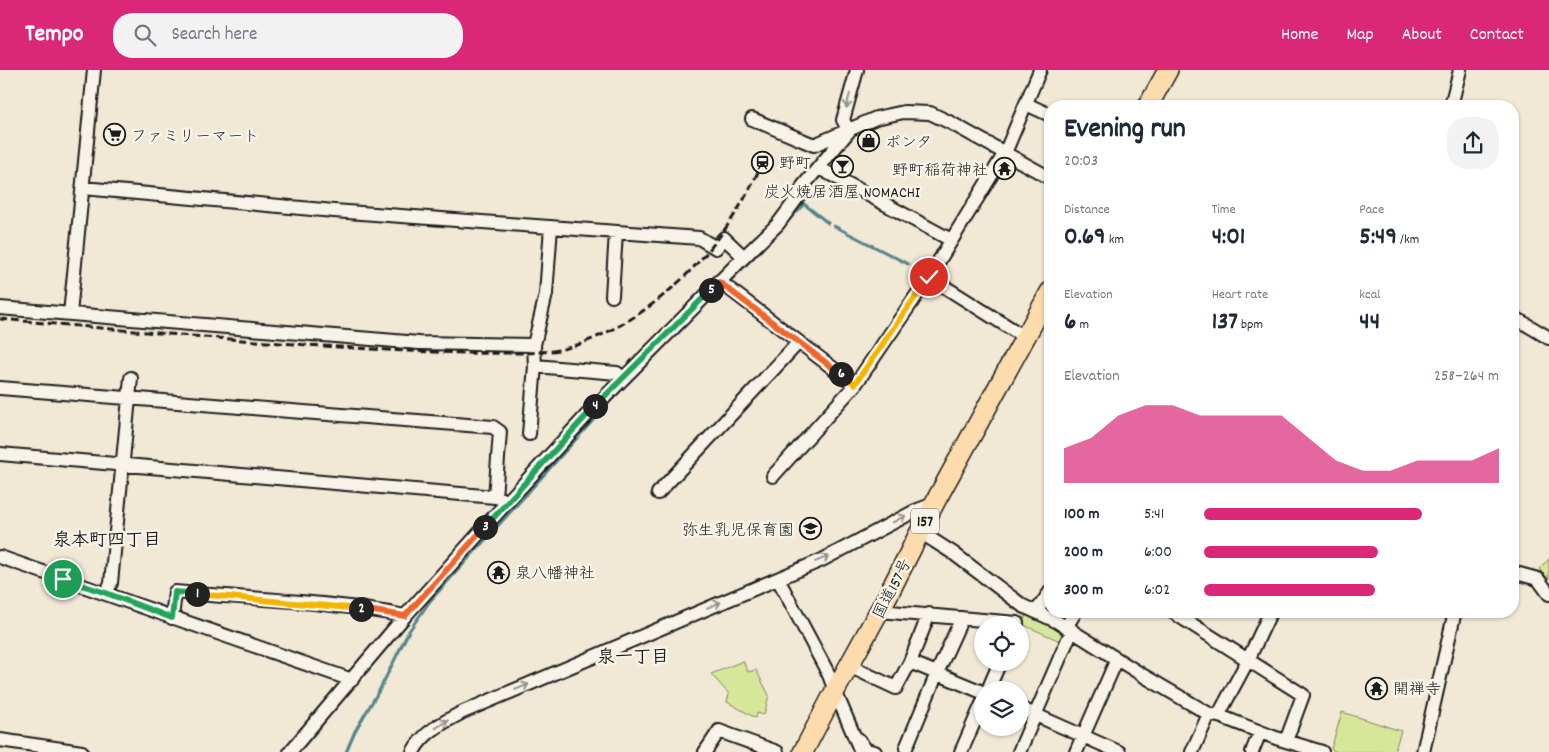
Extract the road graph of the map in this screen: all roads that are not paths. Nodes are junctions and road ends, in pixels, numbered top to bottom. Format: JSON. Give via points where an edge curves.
{"nodes":[{"id":1,"x":94,"y":70,"type":"edge"},
{"id":2,"x":857,"y":70,"type":"edge"},
{"id":3,"x":1040,"y":70,"type":"edge"},
{"id":4,"x":1168,"y":70,"type":"edge"},
{"id":5,"x":1460,"y":70,"type":"edge"},
{"id":6,"x":1152,"y":100,"type":"edge"},
{"id":7,"x":1452,"y":100,"type":"edge"},
{"id":8,"x":1026,"y":104,"type":"junction"},
{"id":9,"x":1044,"y":112,"type":"edge"},
{"id":10,"x":752,"y":119,"type":"dead end"},
{"id":11,"x":849,"y":131,"type":"junction"},
{"id":12,"x":1005,"y":154,"type":"junction"},
{"id":13,"x":819,"y":168,"type":"junction"},
{"id":14,"x":1044,"y":175,"type":"edge"},
{"id":15,"x":82,"y":188,"type":"junction"},
{"id":16,"x":550,"y":227,"type":"junction"},
{"id":17,"x":616,"y":232,"type":"junction"},
{"id":18,"x":951,"y":240,"type":"junction"},
{"id":19,"x":744,"y":256,"type":"junction"},
{"id":20,"x":929,"y":277,"type":"junction"},
{"id":21,"x":719,"y":282,"type":"junction"},
{"id":22,"x":612,"y":296,"type":"dead end"},
{"id":23,"x":1044,"y":304,"type":"edge"},
{"id":24,"x":0,"y":308,"type":"edge"},
{"id":25,"x":70,"y":314,"type":"junction"},
{"id":26,"x":1519,"y":320,"type":"edge"},
{"id":27,"x":1026,"y":338,"type":"junction"},
{"id":28,"x":1549,"y":338,"type":"edge"},
{"id":29,"x":799,"y":342,"type":"junction"},
{"id":30,"x":534,"y":345,"type":"junction"},
{"id":31,"x":535,"y":366,"type":"junction"},
{"id":32,"x":131,"y":378,"type":"dead end"},
{"id":33,"x":623,"y":379,"type":"junction"},
{"id":34,"x":855,"y":384,"type":"junction"},
{"id":35,"x":0,"y":388,"type":"edge"},
{"id":36,"x":128,"y":398,"type":"junction"},
{"id":37,"x":529,"y":434,"type":"dead end"},
{"id":38,"x":0,"y":454,"type":"edge"},
{"id":39,"x":122,"y":465,"type":"junction"},
{"id":40,"x":773,"y":476,"type":"dead end"},
{"id":41,"x":658,"y":493,"type":"dead end"},
{"id":42,"x":495,"y":497,"type":"junction"},
{"id":43,"x":508,"y":501,"type":"junction"},
{"id":44,"x":934,"y":504,"type":"junction"},
{"id":45,"x":920,"y":532,"type":"junction"},
{"id":46,"x":0,"y":556,"type":"edge"},
{"id":47,"x":1519,"y":574,"type":"edge"},
{"id":48,"x":778,"y":579,"type":"junction"},
{"id":49,"x":106,"y":593,"type":"junction"},
{"id":50,"x":1549,"y":594,"type":"edge"},
{"id":51,"x":1044,"y":601,"type":"edge"},
{"id":52,"x":1023,"y":606,"type":"junction"},
{"id":53,"x":880,"y":611,"type":"junction"},
{"id":54,"x":1036,"y":612,"type":"junction"},
{"id":55,"x":929,"y":614,"type":"junction"},
{"id":56,"x":405,"y":616,"type":"junction"},
{"id":57,"x":1019,"y":616,"type":"edge"},
{"id":58,"x":1044,"y":616,"type":"edge"},
{"id":59,"x":172,"y":618,"type":"junction"},
{"id":60,"x":962,"y":618,"type":"junction"},
{"id":61,"x":1048,"y":618,"type":"edge"},
{"id":62,"x":1073,"y":618,"type":"edge"},
{"id":63,"x":1182,"y":618,"type":"edge"},
{"id":64,"x":1268,"y":618,"type":"edge"},
{"id":65,"x":1453,"y":618,"type":"edge"},
{"id":66,"x":974,"y":619,"type":"edge"},
{"id":67,"x":1069,"y":629,"type":"junction"},
{"id":68,"x":1117,"y":659,"type":"junction"},
{"id":69,"x":1248,"y":660,"type":"junction"},
{"id":70,"x":910,"y":662,"type":"junction"},
{"id":71,"x":849,"y":666,"type":"junction"},
{"id":72,"x":937,"y":673,"type":"junction"},
{"id":73,"x":352,"y":680,"type":"junction"},
{"id":74,"x":974,"y":689,"type":"edge"},
{"id":75,"x":834,"y":691,"type":"junction"},
{"id":76,"x":1029,"y":712,"type":"edge"},
{"id":77,"x":1035,"y":715,"type":"junction"},
{"id":78,"x":1213,"y":715,"type":"junction"},
{"id":79,"x":974,"y":723,"type":"edge"},
{"id":80,"x":851,"y":730,"type":"junction"},
{"id":81,"x":1260,"y":732,"type":"junction"},
{"id":82,"x":1083,"y":736,"type":"junction"},
{"id":83,"x":0,"y":740,"type":"edge"},
{"id":84,"x":1286,"y":741,"type":"junction"},
{"id":85,"x":908,"y":751,"type":"edge"},
{"id":86,"x":82,"y":752,"type":"edge"},
{"id":87,"x":290,"y":752,"type":"edge"},
{"id":88,"x":413,"y":752,"type":"edge"},
{"id":89,"x":705,"y":752,"type":"edge"},
{"id":90,"x":777,"y":752,"type":"edge"},
{"id":91,"x":804,"y":752,"type":"edge"},
{"id":92,"x":861,"y":752,"type":"edge"},
{"id":93,"x":875,"y":752,"type":"edge"},
{"id":94,"x":962,"y":752,"type":"edge"},
{"id":95,"x":1019,"y":752,"type":"edge"},
{"id":96,"x":1076,"y":752,"type":"edge"},
{"id":97,"x":1119,"y":752,"type":"edge"},
{"id":98,"x":1192,"y":752,"type":"edge"},
{"id":99,"x":1252,"y":752,"type":"edge"},
{"id":100,"x":1322,"y":752,"type":"edge"},
{"id":101,"x":1423,"y":752,"type":"edge"}],
"edges":[{"from":1,"to":15,"type":"street"},
{"from":2,"to":11,"type":"street","one_way":true,"via":[[844,120]]},
{"from":3,"to":8,"type":"street"},
{"from":4,"to":6,"type":"highway"},
{"from":5,"to":7,"type":"street"},
{"from":8,"to":9,"type":"street"},
{"from":8,"to":12,"type":"street"},
{"from":10,"to":11,"type":"street","via":[[814,145]]},
{"from":11,"to":12,"type":"street","via":[[876,118],[904,112],[930,113]]},
{"from":11,"to":13,"type":"street"},
{"from":12,"to":14,"type":"street"},
{"from":12,"to":18,"type":"street"},
{"from":13,"to":18,"type":"street"},
{"from":13,"to":19,"type":"street","via":[[778,224]]},
{"from":15,"to":16,"type":"street"},
{"from":15,"to":25,"type":"street"},
{"from":16,"to":17,"type":"street"},
{"from":16,"to":30,"type":"street","via":[[546,294]]},
{"from":17,"to":19,"type":"street","via":[[699,238],[716,248],[724,238]]},
{"from":17,"to":22,"type":"street"},
{"from":18,"to":20,"type":"street"},
{"from":19,"to":21,"type":"street"},
{"from":20,"to":27,"type":"street"},
{"from":20,"to":34,"type":"street"},
{"from":21,"to":29,"type":"street"},
{"from":21,"to":33,"type":"street"},
{"from":23,"to":27,"type":"highway","name":"国道157号","number":"157"},
{"from":24,"to":25,"type":"street"},
{"from":25,"to":30,"type":"street","via":[[419,343]]},
{"from":26,"to":28,"type":"street"},
{"from":27,"to":44,"type":"highway","name":"国道157号","number":"157"},
{"from":29,"to":34,"type":"street"},
{"from":29,"to":41,"type":"street"},
{"from":30,"to":31,"type":"street"},
{"from":31,"to":33,"type":"street","via":[[617,373]]},
{"from":31,"to":37,"type":"street"},
{"from":32,"to":36,"type":"street"},
{"from":33,"to":43,"type":"street"},
{"from":34,"to":40,"type":"street"},
{"from":35,"to":36,"type":"street"},
{"from":36,"to":39,"type":"street"},
{"from":36,"to":42,"type":"street","via":[[493,427],[500,432]]},
{"from":38,"to":39,"type":"street"},
{"from":39,"to":42,"type":"street"},
{"from":39,"to":49,"type":"street","via":[[111,583]]},
{"from":42,"to":43,"type":"street"},
{"from":43,"to":56,"type":"street"},
{"from":44,"to":45,"type":"highway","name":"国道157号","number":"157"},
{"from":48,"to":44,"type":"street","one_way":true},
{"from":45,"to":52,"type":"street"},
{"from":45,"to":53,"type":"highway","name":"国道157号","number":"157"},
{"from":46,"to":49,"type":"street"},
{"from":47,"to":50,"type":"street","via":[[1538,579]]},
{"from":48,"to":75,"type":"street","via":[[829,675]]},
{"from":88,"to":48,"type":"street","one_way":true,"via":[[429,733],[463,712]]},
{"from":49,"to":59,"type":"street"},
{"from":51,"to":54,"type":"street"},
{"from":52,"to":54,"type":"street"},
{"from":52,"to":57,"type":"street"},
{"from":53,"to":55,"type":"street"},
{"from":53,"to":71,"type":"highway","name":"国道157号","number":"157"},
{"from":54,"to":58,"type":"street"},
{"from":55,"to":60,"type":"street"},
{"from":55,"to":70,"type":"street"},
{"from":56,"to":59,"type":"street","via":[[372,610],[175,592]]},
{"from":56,"to":73,"type":"street"},
{"from":59,"to":73,"type":"street"},
{"from":60,"to":66,"type":"street"},
{"from":60,"to":72,"type":"street"},
{"from":61,"to":67,"type":"street"},
{"from":62,"to":67,"type":"street"},
{"from":63,"to":69,"type":"street"},
{"from":64,"to":69,"type":"street"},
{"from":65,"to":101,"type":"street"},
{"from":67,"to":68,"type":"street"},
{"from":67,"to":77,"type":"street"},
{"from":68,"to":78,"type":"street"},
{"from":68,"to":82,"type":"street"},
{"from":69,"to":78,"type":"street"},
{"from":69,"to":84,"type":"street","via":[[1303,695]]},
{"from":70,"to":71,"type":"street","via":[[896,688]]},
{"from":70,"to":72,"type":"street"},
{"from":71,"to":75,"type":"highway","name":"国道157号","number":"157"},
{"from":72,"to":74,"type":"street"},
{"from":72,"to":85,"type":"street"},
{"from":73,"to":87,"type":"street"},
{"from":75,"to":80,"type":"street"},
{"from":75,"to":91,"type":"highway","name":"国道157号","number":"157"},
{"from":76,"to":77,"type":"street"},
{"from":77,"to":82,"type":"street"},
{"from":77,"to":95,"type":"street"},
{"from":78,"to":81,"type":"street"},
{"from":78,"to":98,"type":"street"},
{"from":79,"to":94,"type":"street"},
{"from":80,"to":92,"type":"street"},
{"from":80,"to":93,"type":"street","via":[[866,750]]},
{"from":81,"to":84,"type":"street"},
{"from":81,"to":99,"type":"street"},
{"from":82,"to":96,"type":"street"},
{"from":82,"to":97,"type":"street"},
{"from":83,"to":86,"type":"street"},
{"from":84,"to":100,"type":"street"},
{"from":89,"to":90,"type":"street","via":[[719,731]]}]}
